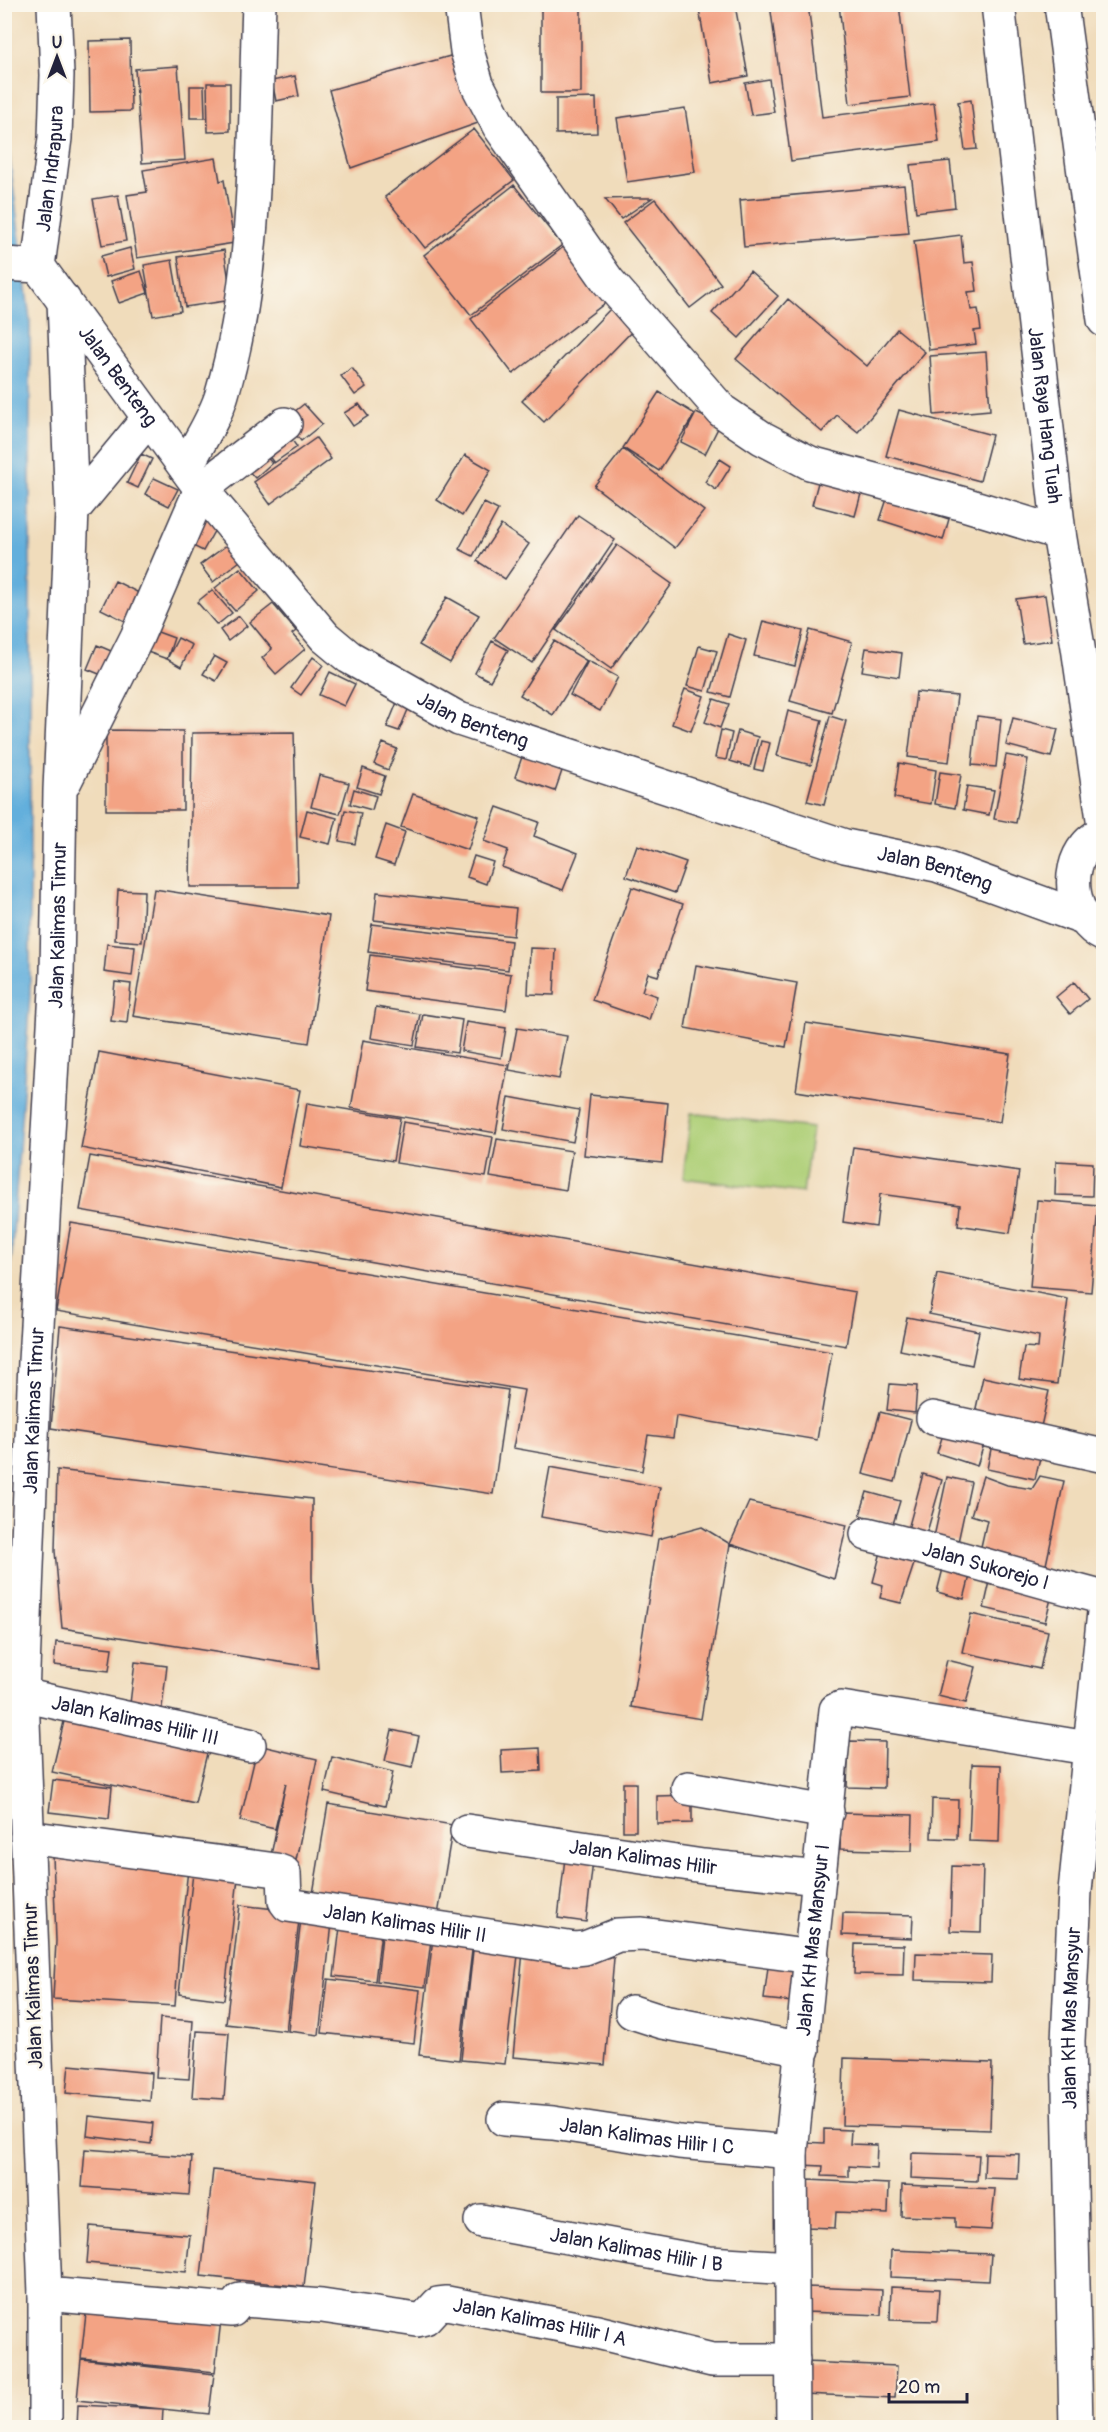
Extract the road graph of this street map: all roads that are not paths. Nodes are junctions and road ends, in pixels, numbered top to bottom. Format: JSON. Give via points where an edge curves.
{"nodes":[{"id":1,"x":54,"y":4,"type":"edge"},
{"id":2,"x":259,"y":4,"type":"edge"},
{"id":3,"x":461,"y":4,"type":"edge"},
{"id":4,"x":998,"y":4,"type":"edge"},
{"id":5,"x":1061,"y":4,"type":"edge"},
{"id":6,"x":22,"y":265,"type":"edge"},
{"id":7,"x":64,"y":300,"type":"junction"},
{"id":8,"x":1104,"y":320,"type":"edge"},
{"id":9,"x":148,"y":419,"type":"junction"},
{"id":10,"x":285,"y":424,"type":"dead end"},
{"id":11,"x":194,"y":478,"type":"junction"},
{"id":12,"x":72,"y":511,"type":"junction"},
{"id":13,"x":1059,"y":533,"type":"junction"},
{"id":14,"x":1091,"y":645,"type":"edge"},
{"id":15,"x":60,"y":790,"type":"junction"},
{"id":16,"x":1104,"y":826,"type":"edge"},
{"id":17,"x":1104,"y":831,"type":"edge"},
{"id":18,"x":1094,"y":927,"type":"edge"},
{"id":19,"x":933,"y":1418,"type":"dead end"},
{"id":20,"x":1104,"y":1456,"type":"edge"},
{"id":21,"x":867,"y":1534,"type":"dead end"},
{"id":22,"x":1104,"y":1598,"type":"edge"},
{"id":23,"x":1104,"y":1612,"type":"edge"},
{"id":24,"x":22,"y":1695,"type":"junction"},
{"id":25,"x":1094,"y":1735,"type":"edge"},
{"id":26,"x":249,"y":1745,"type":"dead end"},
{"id":27,"x":688,"y":1788,"type":"dead end"},
{"id":28,"x":827,"y":1812,"type":"junction"},
{"id":29,"x":467,"y":1831,"type":"dead end"},
{"id":30,"x":27,"y":1837,"type":"junction"},
{"id":31,"x":819,"y":1878,"type":"junction"},
{"id":32,"x":812,"y":1957,"type":"junction"},
{"id":33,"x":632,"y":2012,"type":"dead end"},
{"id":34,"x":803,"y":2049,"type":"junction"},
{"id":35,"x":504,"y":2119,"type":"dead end"},
{"id":36,"x":791,"y":2152,"type":"junction"},
{"id":37,"x":481,"y":2222,"type":"dead end"},
{"id":38,"x":790,"y":2268,"type":"junction"},
{"id":39,"x":45,"y":2294,"type":"junction"},
{"id":40,"x":793,"y":2360,"type":"junction"},
{"id":41,"x":45,"y":2427,"type":"edge"},
{"id":42,"x":794,"y":2427,"type":"edge"},
{"id":43,"x":1076,"y":2427,"type":"edge"}],
"edges":[{"from":1,"to":6,"type":"main road","name":"Jalan Indrapura","via":[[55,138]]},
{"from":2,"to":11,"type":"main road","name":"Jalan Kalimas Timur","via":[[251,236],[222,396]]},
{"from":3,"to":13,"type":"main road","via":[[467,51],[477,84],[499,126],[608,281],[722,411],[810,463]]},
{"from":4,"to":13,"type":"main road","name":"Jalan Raya Hang Tuah"},
{"from":5,"to":8,"type":"main road"},
{"from":6,"to":7,"type":"main road","name":"Jalan Benteng"},
{"from":7,"to":9,"type":"main road","name":"Jalan Benteng"},
{"from":7,"to":12,"type":"main road","name":"Jalan Kalimas Timur"},
{"from":9,"to":11,"type":"main road","name":"Jalan Benteng"},
{"from":9,"to":12,"type":"main road"},
{"from":10,"to":11,"type":"main road"},
{"from":11,"to":15,"type":"main road","name":"Jalan Kalimas Timur","via":[[137,637]]},
{"from":11,"to":18,"type":"main road","name":"Jalan Benteng","via":[[325,637],[349,657],[459,719],[845,846],[937,865]]},
{"from":12,"to":15,"type":"main road","name":"Jalan Kalimas Timur"},
{"from":13,"to":14,"type":"main road","name":"Jalan Raya Hang Tuah"},
{"from":14,"to":16,"type":"main road","name":"Jalan Raya Hang Tuah"},
{"from":15,"to":24,"type":"main road","name":"Jalan Kalimas Timur","via":[[57,973],[35,1361]]},
{"from":17,"to":18,"type":"main road","via":[[1085,847],[1074,869],[1074,894]]},
{"from":19,"to":20,"type":"main road"},
{"from":21,"to":22,"type":"main road","name":"Jalan Sukorejo I"},
{"from":23,"to":25,"type":"main road","name":"Jalan KH Mas Mansyur"},
{"from":24,"to":26,"type":"main road","name":"Jalan Kalimas Hilir III"},
{"from":24,"to":30,"type":"main road","name":"Jalan Kalimas Timur"},
{"from":25,"to":28,"type":"main road","name":"Jalan KH Mas Mansyur I","via":[[839,1708],[835,1712]]},
{"from":25,"to":43,"type":"main road","name":"Jalan KH Mas Mansyur","via":[[1075,1891],[1068,2041]]},
{"from":27,"to":28,"type":"main road"},
{"from":28,"to":31,"type":"main road","name":"Jalan KH Mas Mansyur I"},
{"from":29,"to":31,"type":"main road","name":"Jalan Kalimas Hilir","via":[[703,1866]]},
{"from":30,"to":32,"type":"main road","name":"Jalan Kalimas Hilir II","via":[[276,1870],[284,1873],[288,1905],[574,1949],[618,1935],[642,1934]]},
{"from":30,"to":39,"type":"main road","name":"Jalan Kalimas Timur"},
{"from":31,"to":32,"type":"main road","name":"Jalan KH Mas Mansyur I"},
{"from":32,"to":34,"type":"main road","name":"Jalan KH Mas Mansyur I"},
{"from":33,"to":34,"type":"main road","via":[[663,2022]]},
{"from":34,"to":36,"type":"main road","name":"Jalan KH Mas Mansyur I"},
{"from":35,"to":36,"type":"main road","name":"Jalan Kalimas Hilir I C"},
{"from":36,"to":38,"type":"main road","name":"Jalan KH Mas Mansyur I"},
{"from":37,"to":38,"type":"main road","name":"Jalan Kalimas Hilir I B","via":[[709,2263]]},
{"from":38,"to":40,"type":"main road","name":"Jalan KH Mas Mansyur I"},
{"from":39,"to":40,"type":"main road","name":"Jalan Kalimas Hilir I A","via":[[232,2310],[240,2300],[255,2301],[417,2320],[425,2318],[438,2304],[447,2303],[597,2332],[712,2360]]},
{"from":39,"to":41,"type":"main road","name":"Jalan Kalimas Timur"},
{"from":40,"to":42,"type":"main road","name":"Jalan KH Mas Mansyur I"}]}
